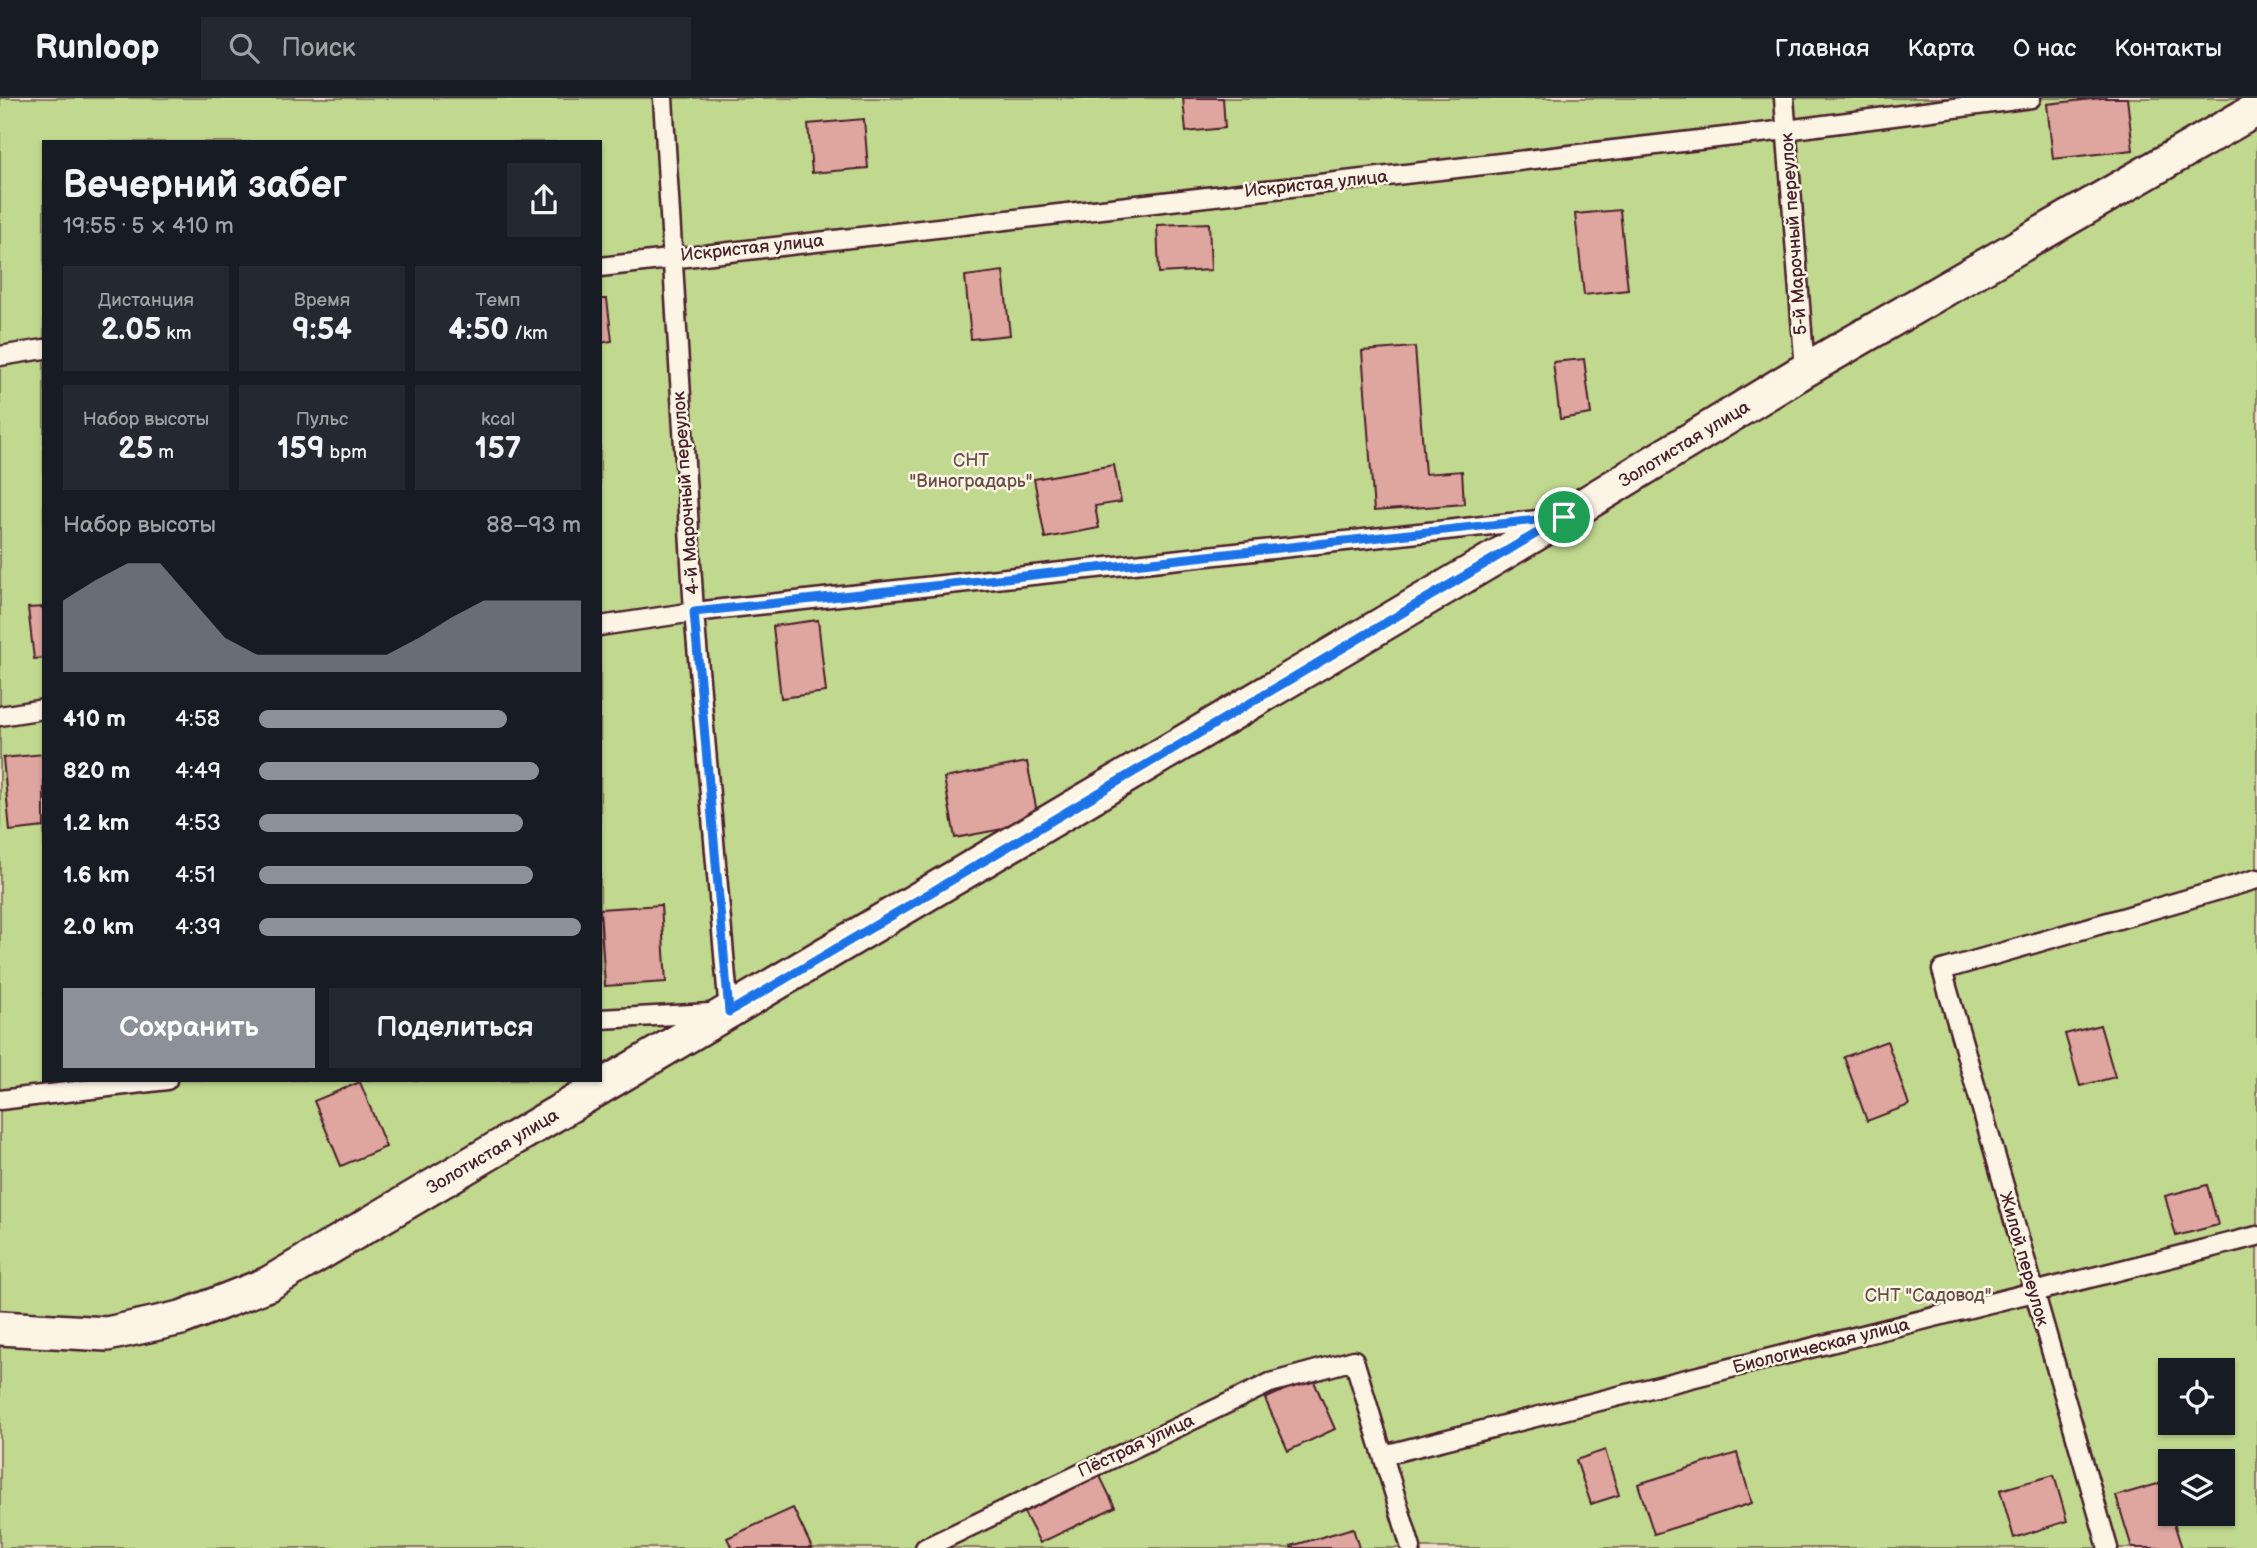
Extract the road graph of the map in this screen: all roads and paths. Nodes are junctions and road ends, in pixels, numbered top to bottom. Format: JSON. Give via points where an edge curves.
{"nodes":[{"id":1,"x":663,"y":98,"type":"edge"},
{"id":2,"x":1784,"y":98,"type":"edge"},
{"id":3,"x":2031,"y":98,"type":"edge"},
{"id":4,"x":2257,"y":108,"type":"edge"},
{"id":5,"x":1786,"y":130,"type":"junction"},
{"id":6,"x":670,"y":257,"type":"junction"},
{"id":7,"x":602,"y":267,"type":"edge"},
{"id":8,"x":42,"y":349,"type":"edge"},
{"id":9,"x":0,"y":356,"type":"edge"},
{"id":10,"x":1805,"y":370,"type":"junction"},
{"id":11,"x":1564,"y":517,"type":"junction"},
{"id":12,"x":694,"y":612,"type":"junction"},
{"id":13,"x":602,"y":626,"type":"edge"},
{"id":14,"x":42,"y":709,"type":"edge"},
{"id":15,"x":0,"y":716,"type":"edge"},
{"id":16,"x":2257,"y":879,"type":"edge"},
{"id":17,"x":729,"y":1012,"type":"junction"},
{"id":18,"x":602,"y":1019,"type":"edge"},
{"id":19,"x":150,"y":1082,"type":"edge"},
{"id":20,"x":0,"y":1100,"type":"edge"},
{"id":21,"x":2257,"y":1236,"type":"edge"},
{"id":22,"x":2034,"y":1293,"type":"junction"},
{"id":23,"x":0,"y":1328,"type":"edge"},
{"id":24,"x":1384,"y":1455,"type":"junction"},
{"id":25,"x":925,"y":1548,"type":"edge"},
{"id":26,"x":1411,"y":1548,"type":"edge"},
{"id":27,"x":2108,"y":1548,"type":"edge"}],
"edges":[{"from":1,"to":6,"type":"lane","name":"4-й Марочный переулок"},
{"from":2,"to":5,"type":"lane","name":"5-й Марочный переулок"},
{"from":3,"to":5,"type":"lane","name":"Искристая улица"},
{"from":4,"to":10,"type":"street","name":"Золотистая улица"},
{"from":5,"to":6,"type":"lane","name":"Искристая улица"},
{"from":5,"to":10,"type":"lane","name":"5-й Марочный переулок"},
{"from":6,"to":7,"type":"lane","name":"Искристая улица"},
{"from":6,"to":12,"type":"lane","name":"4-й Марочный переулок"},
{"from":8,"to":9,"type":"lane"},
{"from":10,"to":11,"type":"street","name":"Золотистая улица"},
{"from":11,"to":12,"type":"lane"},
{"from":11,"to":17,"type":"street","name":"Золотистая улица"},
{"from":12,"to":13,"type":"lane"},
{"from":12,"to":17,"type":"lane","name":"4-й Марочный переулок"},
{"from":14,"to":15,"type":"lane"},
{"from":16,"to":22,"type":"lane","name":"Жилой переулок","via":[[1941,971]]},
{"from":17,"to":18,"type":"lane"},
{"from":17,"to":23,"type":"street","name":"Золотистая улица","via":[[268,1284],[181,1318],[107,1334]]},
{"from":19,"to":20,"type":"lane"},
{"from":21,"to":22,"type":"lane","name":"Биологическая улица"},
{"from":22,"to":24,"type":"lane","name":"Биологическая улица"},
{"from":22,"to":27,"type":"lane","name":"Жилой переулок"},
{"from":24,"to":25,"type":"lane","name":"Пёстрая улица","via":[[1354,1360],[1270,1383]]},
{"from":24,"to":26,"type":"lane"}]}
